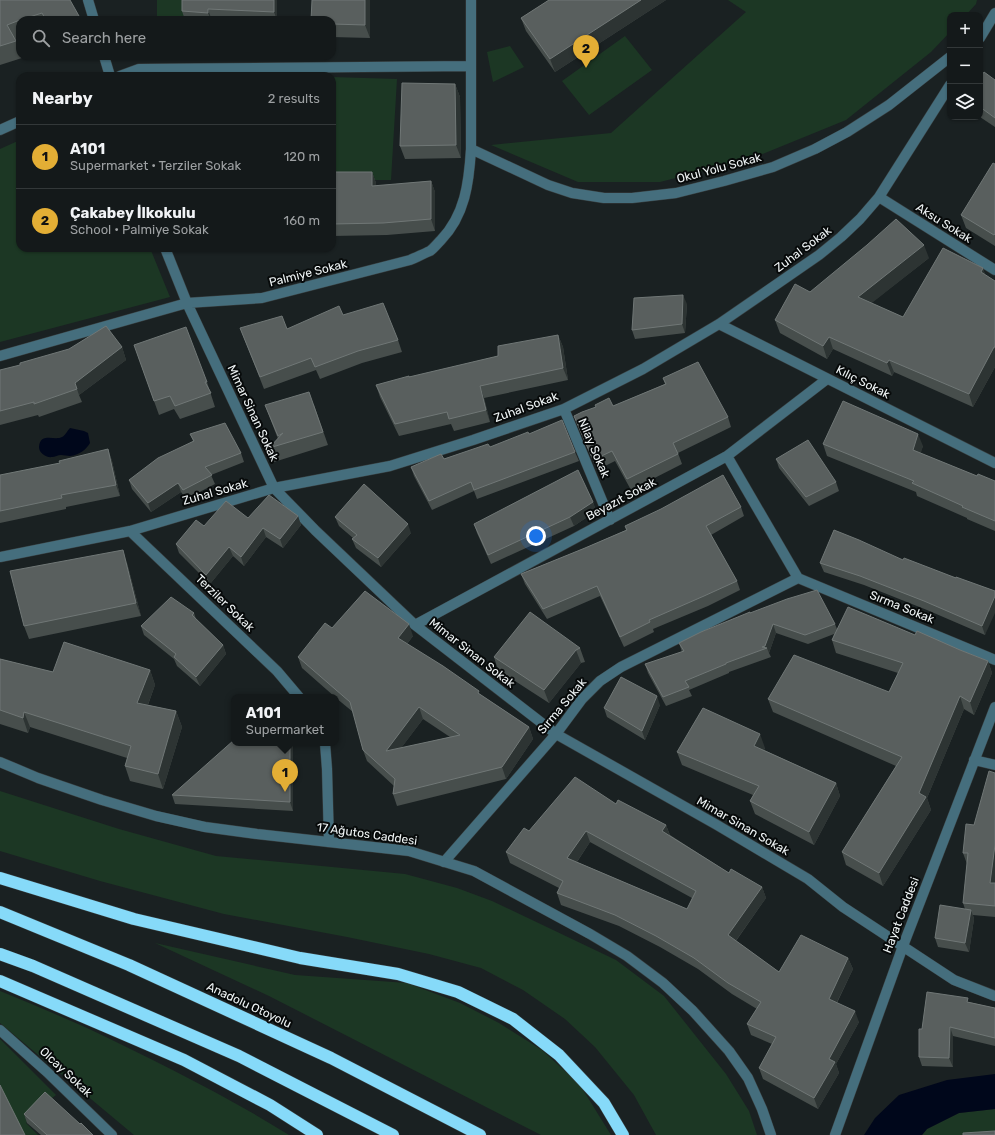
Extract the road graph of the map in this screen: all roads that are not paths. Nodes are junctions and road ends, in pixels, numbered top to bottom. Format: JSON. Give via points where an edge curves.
{"nodes":[{"id":1,"x":88,"y":0,"type":"edge"},
{"id":2,"x":471,"y":0,"type":"edge"},
{"id":3,"x":995,"y":13,"type":"edge"},
{"id":4,"x":93,"y":16,"type":"edge"},
{"id":5,"x":983,"y":32,"type":"edge"},
{"id":6,"x":947,"y":59,"type":"edge"},
{"id":7,"x":105,"y":60,"type":"edge"},
{"id":8,"x":471,"y":66,"type":"junction"},
{"id":9,"x":109,"y":72,"type":"edge"},
{"id":10,"x":131,"y":72,"type":"edge"},
{"id":11,"x":947,"y":90,"type":"edge"},
{"id":12,"x":16,"y":123,"type":"edge"},
{"id":13,"x":0,"y":130,"type":"edge"},
{"id":14,"x":471,"y":149,"type":"junction"},
{"id":15,"x":879,"y":197,"type":"junction"},
{"id":16,"x":167,"y":252,"type":"edge"},
{"id":17,"x":995,"y":270,"type":"edge"},
{"id":18,"x":187,"y":303,"type":"junction"},
{"id":19,"x":719,"y":324,"type":"junction"},
{"id":20,"x":0,"y":356,"type":"edge"},
{"id":21,"x":828,"y":379,"type":"junction"},
{"id":22,"x":564,"y":408,"type":"junction"},
{"id":23,"x":727,"y":456,"type":"junction"},
{"id":24,"x":995,"y":463,"type":"edge"},
{"id":25,"x":274,"y":488,"type":"junction"},
{"id":26,"x":610,"y":520,"type":"junction"},
{"id":27,"x":130,"y":530,"type":"junction"},
{"id":28,"x":0,"y":557,"type":"edge"},
{"id":29,"x":798,"y":578,"type":"junction"},
{"id":30,"x":415,"y":625,"type":"junction"},
{"id":31,"x":995,"y":660,"type":"edge"},
{"id":32,"x":296,"y":694,"type":"edge"},
{"id":33,"x":995,"y":707,"type":"edge"},
{"id":34,"x":556,"y":734,"type":"junction"},
{"id":35,"x":325,"y":746,"type":"edge"},
{"id":36,"x":974,"y":760,"type":"junction"},
{"id":37,"x":0,"y":762,"type":"edge"},
{"id":38,"x":995,"y":765,"type":"edge"},
{"id":39,"x":329,"y":842,"type":"junction"},
{"id":40,"x":444,"y":862,"type":"junction"},
{"id":41,"x":0,"y":878,"type":"edge"},
{"id":42,"x":0,"y":912,"type":"edge"},
{"id":43,"x":903,"y":946,"type":"junction"},
{"id":44,"x":0,"y":954,"type":"edge"},
{"id":45,"x":0,"y":981,"type":"edge"},
{"id":46,"x":995,"y":996,"type":"edge"},
{"id":47,"x":0,"y":1030,"type":"edge"},
{"id":48,"x":112,"y":1135,"type":"edge"},
{"id":49,"x":317,"y":1135,"type":"edge"},
{"id":50,"x":393,"y":1135,"type":"edge"},
{"id":51,"x":480,"y":1135,"type":"edge"},
{"id":52,"x":623,"y":1135,"type":"edge"},
{"id":53,"x":771,"y":1135,"type":"edge"},
{"id":54,"x":835,"y":1135,"type":"edge"}],
"edges":[{"from":1,"to":4,"type":"street"},
{"from":2,"to":8,"type":"street","name":"Palmiye Sokak"},
{"from":3,"to":5,"type":"street"},
{"from":6,"to":14,"type":"street","name":"Okul Yolu Sokak","via":[[889,105],[816,149],[772,167],[676,193],[604,198],[572,193],[548,185]]},
{"from":7,"to":9,"type":"street"},
{"from":8,"to":10,"type":"street","via":[[139,69]]},
{"from":8,"to":14,"type":"street","name":"Palmiye Sokak"},
{"from":11,"to":15,"type":"street","name":"Zuhal Sokak"},
{"from":12,"to":13,"type":"street"},
{"from":14,"to":18,"type":"street","name":"Palmiye Sokak","via":[[470,172],[459,214],[447,234],[431,250],[410,260],[262,298]]},
{"from":15,"to":17,"type":"street","name":"Aksu Sokak"},
{"from":15,"to":19,"type":"street","name":"Zuhal Sokak","via":[[860,219],[819,255]]},
{"from":16,"to":18,"type":"street","name":"Mimar Sinan Sokak"},
{"from":18,"to":20,"type":"street","name":"Palmiye Sokak"},
{"from":18,"to":25,"type":"street","name":"Mimar Sinan Sokak"},
{"from":19,"to":21,"type":"street","name":"Kılıç Sokak"},
{"from":19,"to":22,"type":"street","name":"Zuhal Sokak","via":[[644,368]]},
{"from":21,"to":23,"type":"street","name":"Beyazıt Sokak"},
{"from":21,"to":24,"type":"street","name":"Kılıç Sokak"},
{"from":22,"to":25,"type":"street","name":"Zuhal Sokak","via":[[390,466]]},
{"from":22,"to":26,"type":"street","name":"Nilay Sokak"},
{"from":23,"to":26,"type":"street","name":"Beyazıt Sokak"},
{"from":23,"to":29,"type":"street"},
{"from":25,"to":27,"type":"street","name":"Zuhal Sokak"},
{"from":25,"to":30,"type":"street","name":"Mimar Sinan Sokak"},
{"from":26,"to":30,"type":"street","name":"Beyazıt Sokak"},
{"from":27,"to":28,"type":"street","name":"Zuhal Sokak"},
{"from":27,"to":32,"type":"street","name":"Terziler Sokak","via":[[277,671]]},
{"from":29,"to":31,"type":"street","name":"Sırma Sokak"},
{"from":29,"to":34,"type":"street","name":"Sırma Sokak","via":[[621,667],[600,681],[582,699]]},
{"from":30,"to":34,"type":"street","name":"Mimar Sinan Sokak"},
{"from":33,"to":36,"type":"street","name":"Hayat Caddesi"},
{"from":34,"to":40,"type":"street","name":"Sırma Sokak"},
{"from":34,"to":43,"type":"street","name":"Mimar Sinan Sokak","via":[[808,879],[843,907]]},
{"from":35,"to":39,"type":"street"},
{"from":36,"to":38,"type":"street"},
{"from":36,"to":43,"type":"street","name":"Hayat Caddesi"},
{"from":37,"to":39,"type":"street","name":"17 Ağutos Caddesi","via":[[38,778],[156,816],[205,827]]},
{"from":39,"to":40,"type":"street","name":"17 Ağutos Caddesi","via":[[409,851]]},
{"from":40,"to":53,"type":"street","name":"17 Ağutos Caddesi","via":[[474,871],[590,934],[627,956],[663,983],[693,1011],[729,1051],[748,1078]]},
{"from":41,"to":52,"type":"highway","via":[[134,919],[300,958],[398,974],[458,992],[513,1018],[559,1055],[604,1102]]},
{"from":42,"to":51,"type":"highway","name":"Anadolu Otoyolu","via":[[129,965],[331,1058]]},
{"from":43,"to":46,"type":"street","name":"Mimar Sinan Sokak","via":[[954,980]]},
{"from":43,"to":54,"type":"street","name":"Hayat Caddesi"},
{"from":44,"to":50,"type":"highway","via":[[239,1056]]},
{"from":45,"to":49,"type":"highway","via":[[184,1060],[270,1105]]},
{"from":47,"to":48,"type":"street","name":"Olcay Sokak"}]}
